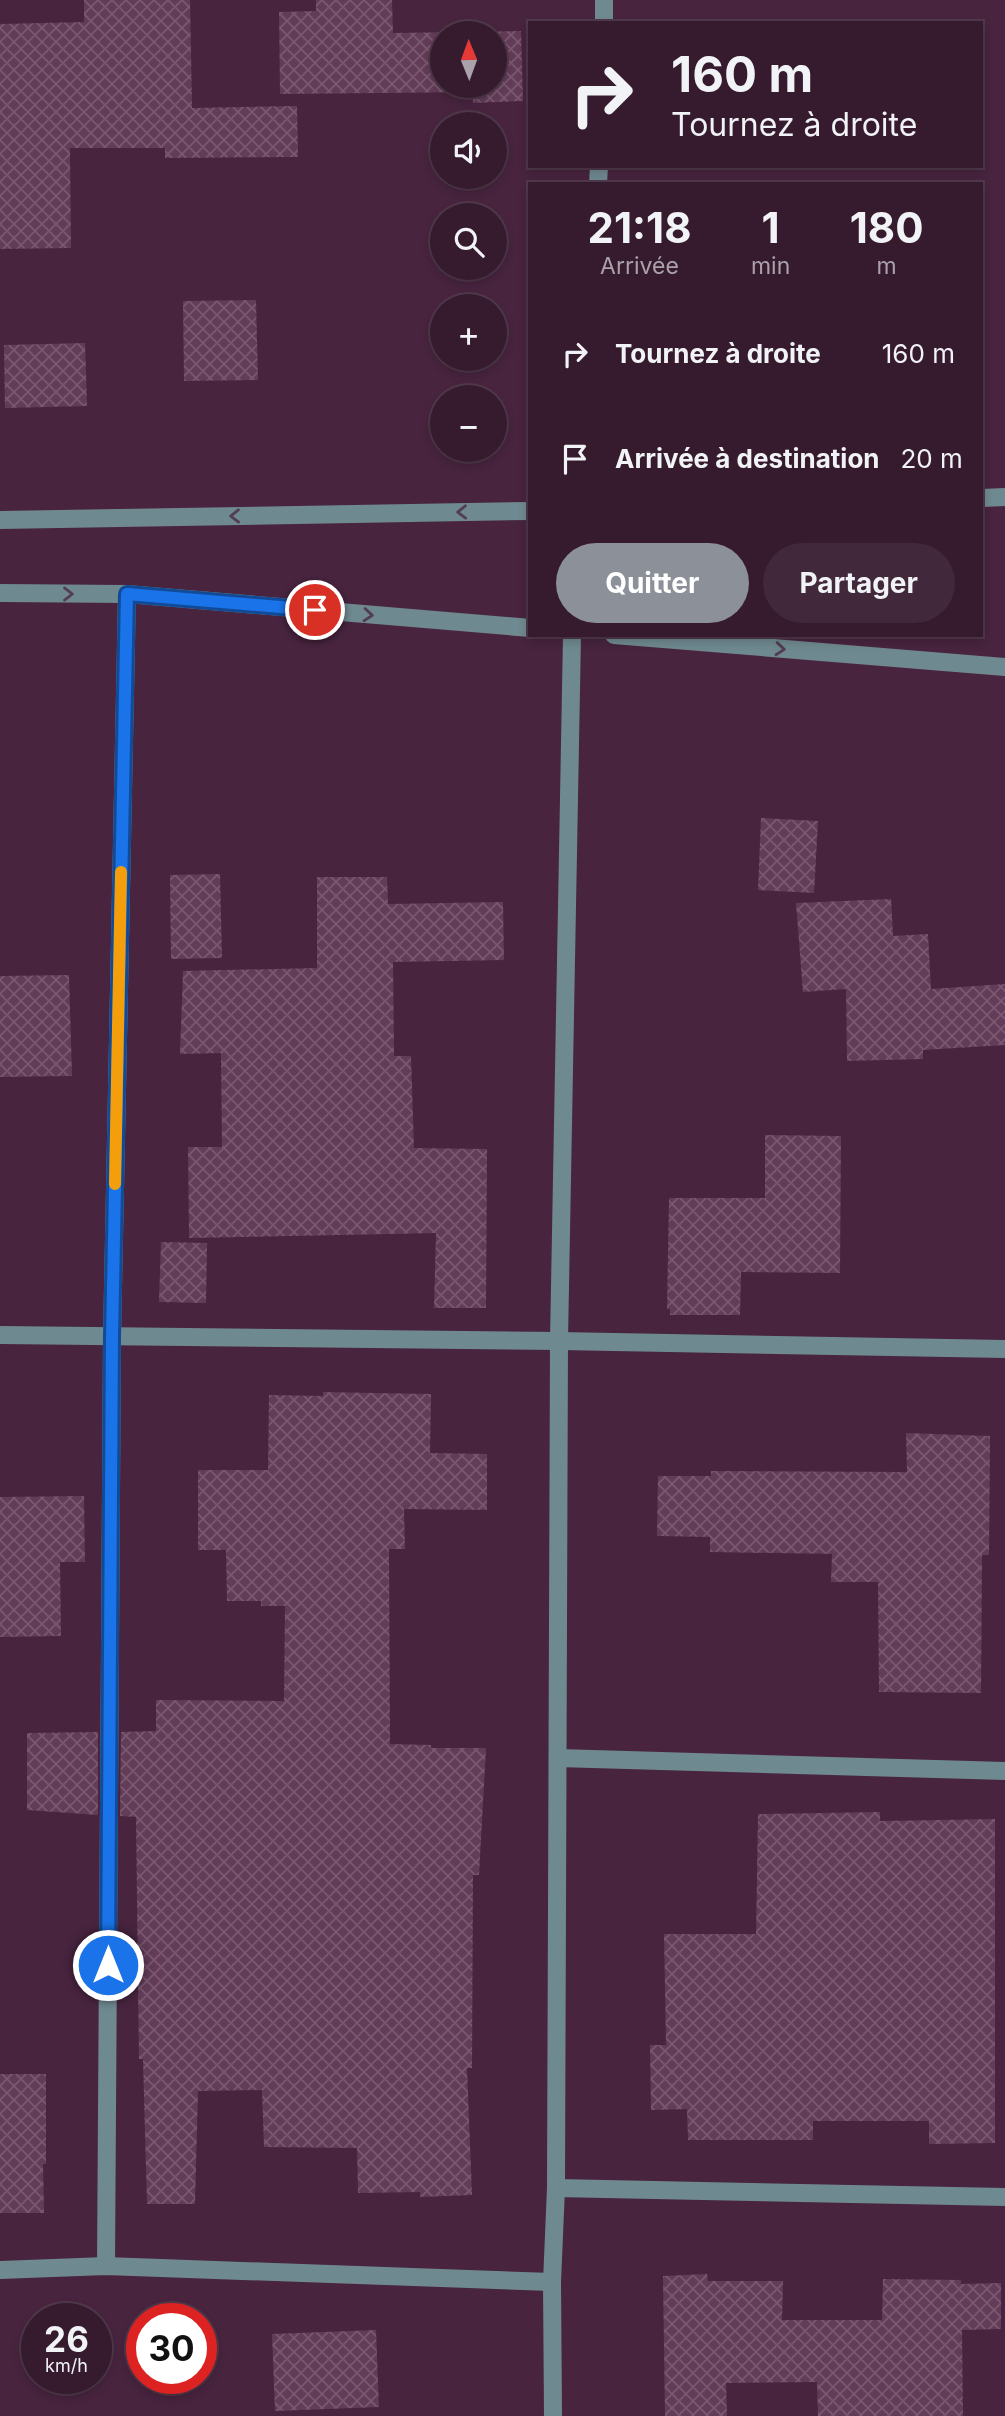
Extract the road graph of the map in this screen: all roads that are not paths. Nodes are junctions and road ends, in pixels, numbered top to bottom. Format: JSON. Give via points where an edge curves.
{"nodes":[{"id":1,"x":604,"y":0,"type":"edge"},
{"id":2,"x":604,"y":21,"type":"edge"},
{"id":3,"x":1005,"y":497,"type":"edge"},
{"id":4,"x":983,"y":498,"type":"edge"},
{"id":5,"x":528,"y":511,"type":"edge"},
{"id":6,"x":0,"y":520,"type":"edge"},
{"id":7,"x":0,"y":593,"type":"edge"},
{"id":8,"x":127,"y":594,"type":"junction"},
{"id":9,"x":528,"y":628,"type":"edge"},
{"id":10,"x":572,"y":637,"type":"edge"},
{"id":11,"x":638,"y":637,"type":"edge"},
{"id":12,"x":1005,"y":667,"type":"edge"},
{"id":13,"x":0,"y":1335,"type":"edge"},
{"id":14,"x":112,"y":1337,"type":"junction"},
{"id":15,"x":559,"y":1341,"type":"junction"},
{"id":16,"x":1005,"y":1349,"type":"edge"},
{"id":17,"x":558,"y":1758,"type":"junction"},
{"id":18,"x":1005,"y":1771,"type":"edge"},
{"id":19,"x":556,"y":2188,"type":"junction"},
{"id":20,"x":1005,"y":2197,"type":"edge"},
{"id":21,"x":106,"y":2266,"type":"junction"},
{"id":22,"x":0,"y":2270,"type":"edge"},
{"id":23,"x":552,"y":2282,"type":"junction"},
{"id":24,"x":553,"y":2416,"type":"edge"}],
"edges":[{"from":1,"to":2,"type":"street"},
{"from":3,"to":4,"type":"street"},
{"from":5,"to":6,"type":"street","one_way":true},
{"from":7,"to":8,"type":"street","one_way":true},
{"from":8,"to":9,"type":"street","one_way":true},
{"from":8,"to":14,"type":"street"},
{"from":10,"to":15,"type":"street"},
{"from":11,"to":12,"type":"street","one_way":true},
{"from":13,"to":14,"type":"street"},
{"from":14,"to":15,"type":"street"},
{"from":14,"to":21,"type":"street"},
{"from":15,"to":16,"type":"street"},
{"from":15,"to":17,"type":"street"},
{"from":17,"to":18,"type":"street"},
{"from":17,"to":19,"type":"street"},
{"from":19,"to":20,"type":"street"},
{"from":19,"to":23,"type":"street"},
{"from":21,"to":22,"type":"street"},
{"from":21,"to":23,"type":"street"},
{"from":23,"to":24,"type":"street"}]}
